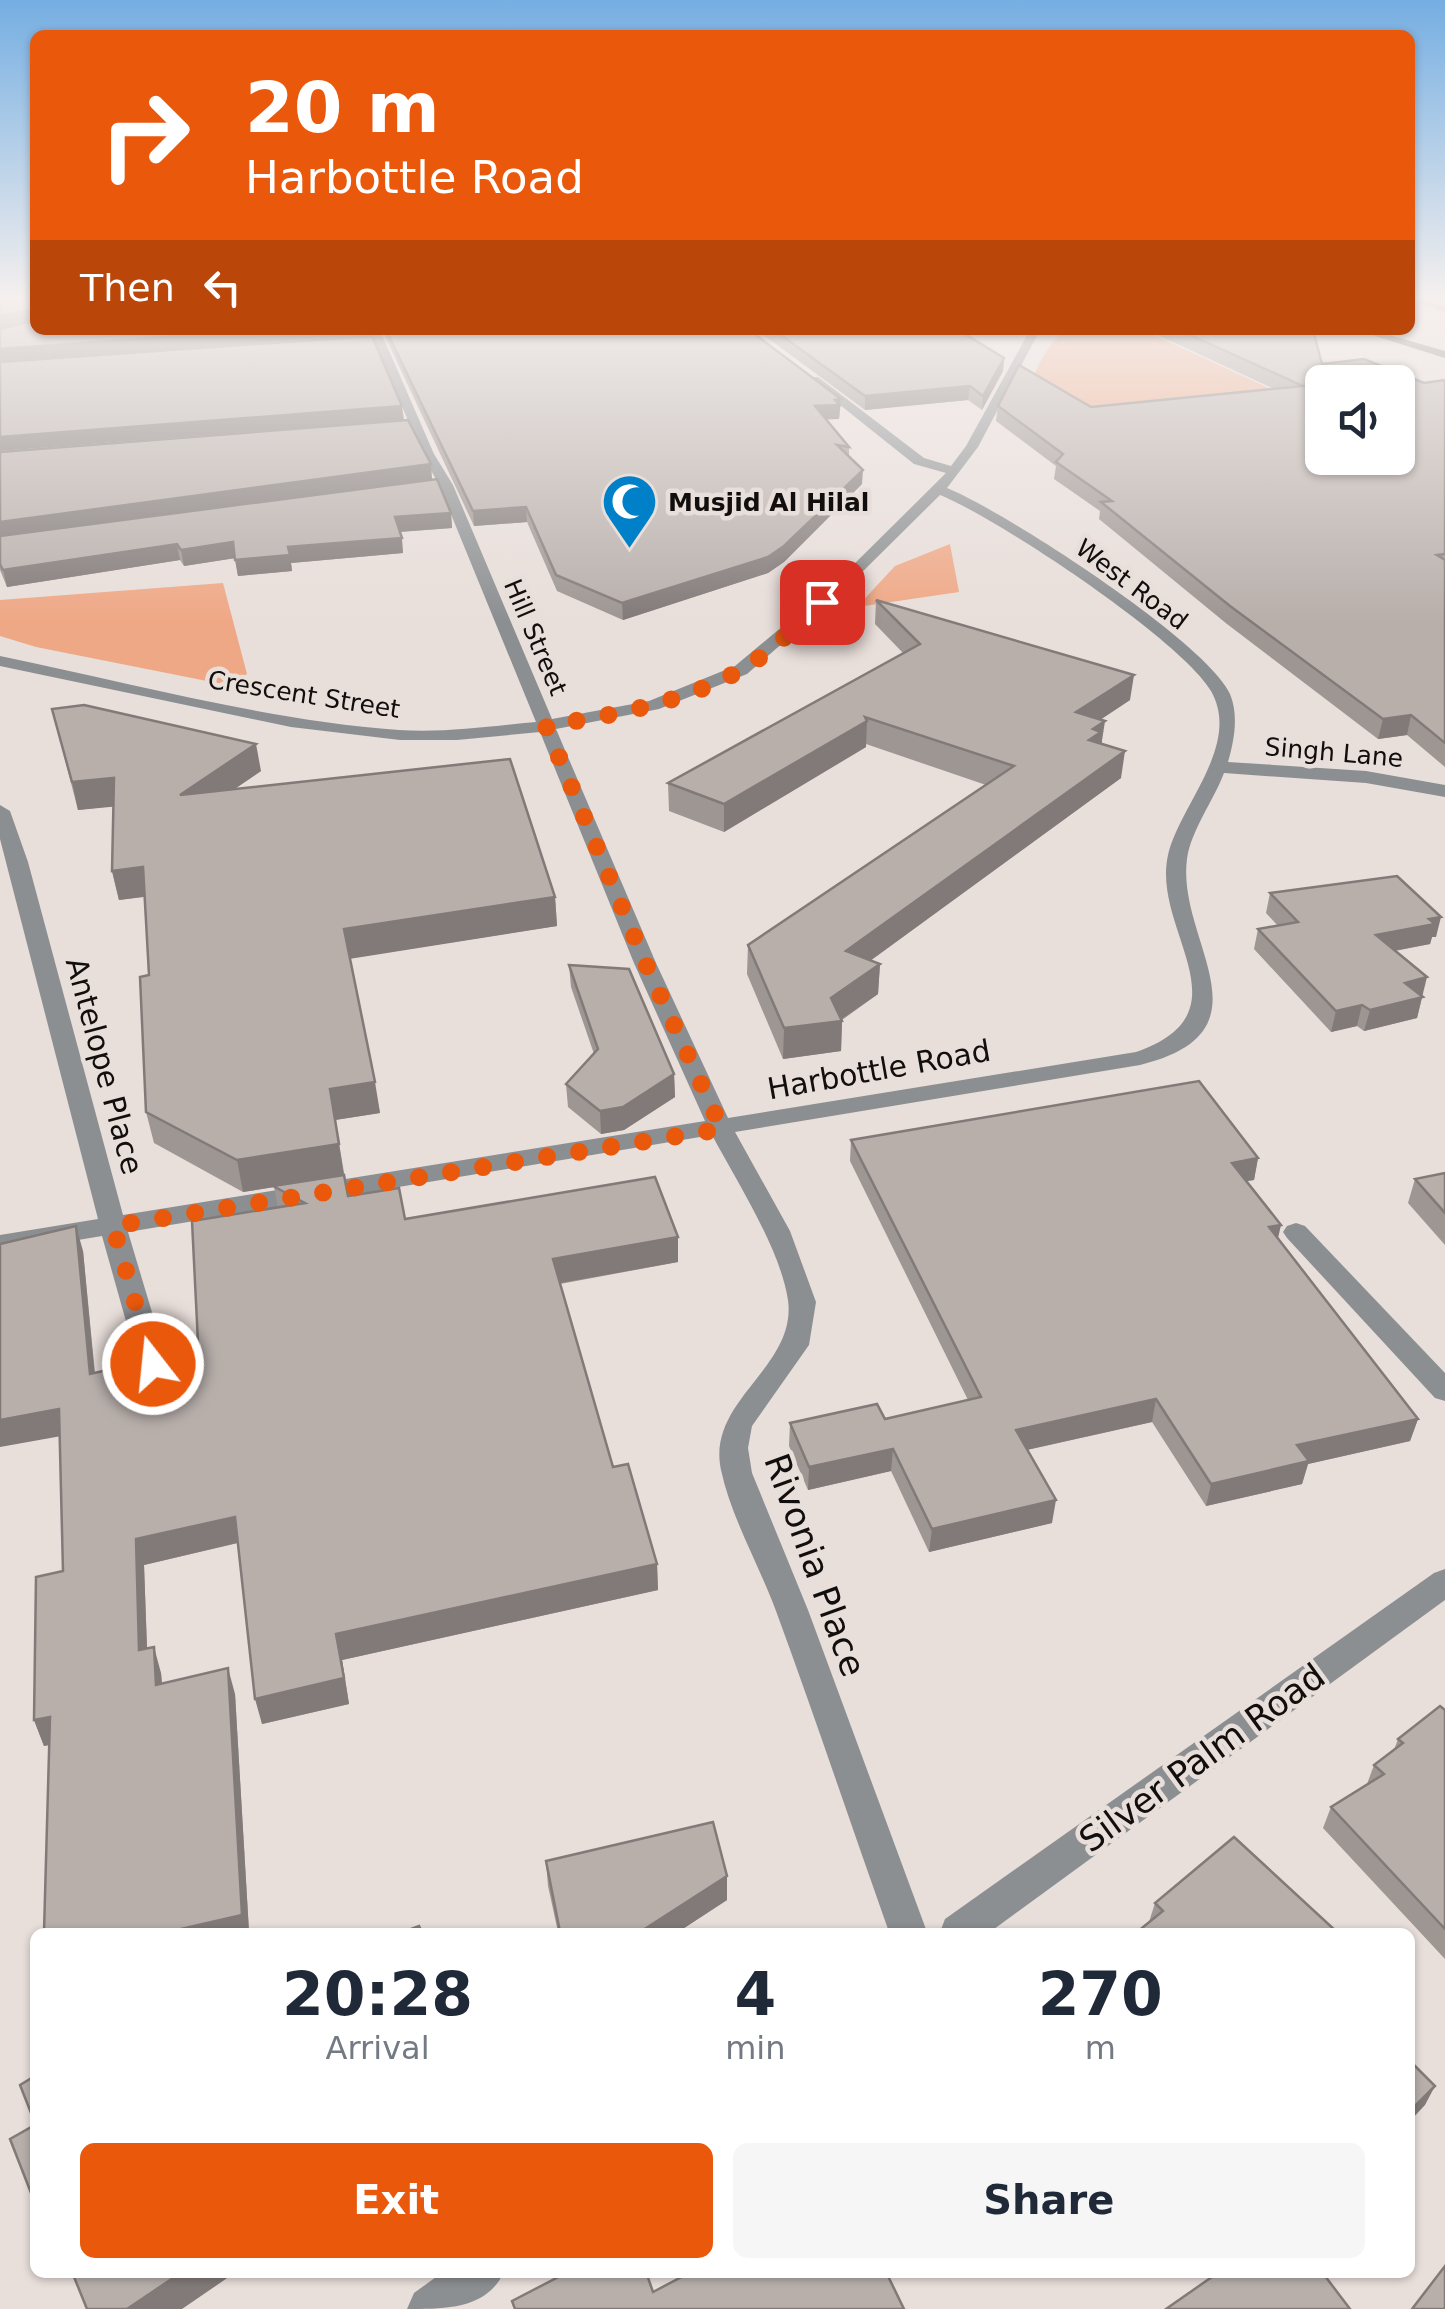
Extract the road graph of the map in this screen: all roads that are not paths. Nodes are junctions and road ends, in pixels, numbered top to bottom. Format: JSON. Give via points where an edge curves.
{"nodes":[{"id":1,"x":400,"y":406,"type":"edge"},
{"id":2,"x":847,"y":406,"type":"edge"},
{"id":3,"x":995,"y":406,"type":"edge"},
{"id":4,"x":953,"y":471,"type":"junction"},
{"id":5,"x":938,"y":489,"type":"junction"},
{"id":6,"x":0,"y":661,"type":"edge"},
{"id":7,"x":546,"y":726,"type":"junction"},
{"id":8,"x":1217,"y":767,"type":"junction"},
{"id":9,"x":1445,"y":791,"type":"edge"},
{"id":10,"x":0,"y":811,"type":"edge"},
{"id":11,"x":722,"y":1129,"type":"junction"},
{"id":12,"x":113,"y":1226,"type":"junction"},
{"id":13,"x":1296,"y":1232,"type":"dead end"},
{"id":14,"x":0,"y":1244,"type":"edge"},
{"id":15,"x":1445,"y":1392,"type":"edge"},
{"id":16,"x":162,"y":1396,"type":"edge"},
{"id":17,"x":1445,"y":1582,"type":"edge"},
{"id":18,"x":907,"y":1928,"type":"edge"},
{"id":19,"x":965,"y":1928,"type":"edge"},
{"id":20,"x":474,"y":2278,"type":"edge"},
{"id":21,"x":430,"y":2309,"type":"edge"}],
"edges":[{"from":1,"to":7,"type":"street","name":"Hill Street"},
{"from":2,"to":4,"type":"street","via":[[908,453]]},
{"from":3,"to":4,"type":"street","name":"Crescent Street"},
{"from":4,"to":5,"type":"street","name":"Crescent Street"},
{"from":5,"to":7,"type":"street","name":"Crescent Street","via":[[842,584],[741,670],[653,706]]},
{"from":5,"to":8,"type":"street","name":"West Road","via":[[995,516],[1206,674],[1224,705]]},
{"from":6,"to":7,"type":"street","name":"Crescent Street","via":[[336,729],[419,735]]},
{"from":7,"to":11,"type":"street","name":"Hill Street"},
{"from":8,"to":9,"type":"street","name":"Singh Lane","via":[[1366,777]]},
{"from":8,"to":11,"type":"street","name":"Harbottle Road","via":[[1177,856],[1177,896],[1203,983],[1200,1017],[1167,1049]]},
{"from":10,"to":12,"type":"street","name":"Antelope Place"},
{"from":11,"to":12,"type":"street","name":"Harbottle Road"},
{"from":11,"to":18,"type":"street","name":"Rivonia Place","via":[[777,1231],[802,1302],[796,1345],[738,1424],[736,1473]]},
{"from":12,"to":14,"type":"street","name":"Harbottle Road"},
{"from":12,"to":16,"type":"street","name":"Antelope Place"},
{"from":13,"to":15,"type":"street"},
{"from":17,"to":19,"type":"street","name":"Silver Palm Road"},
{"from":20,"to":21,"type":"street"}]}
